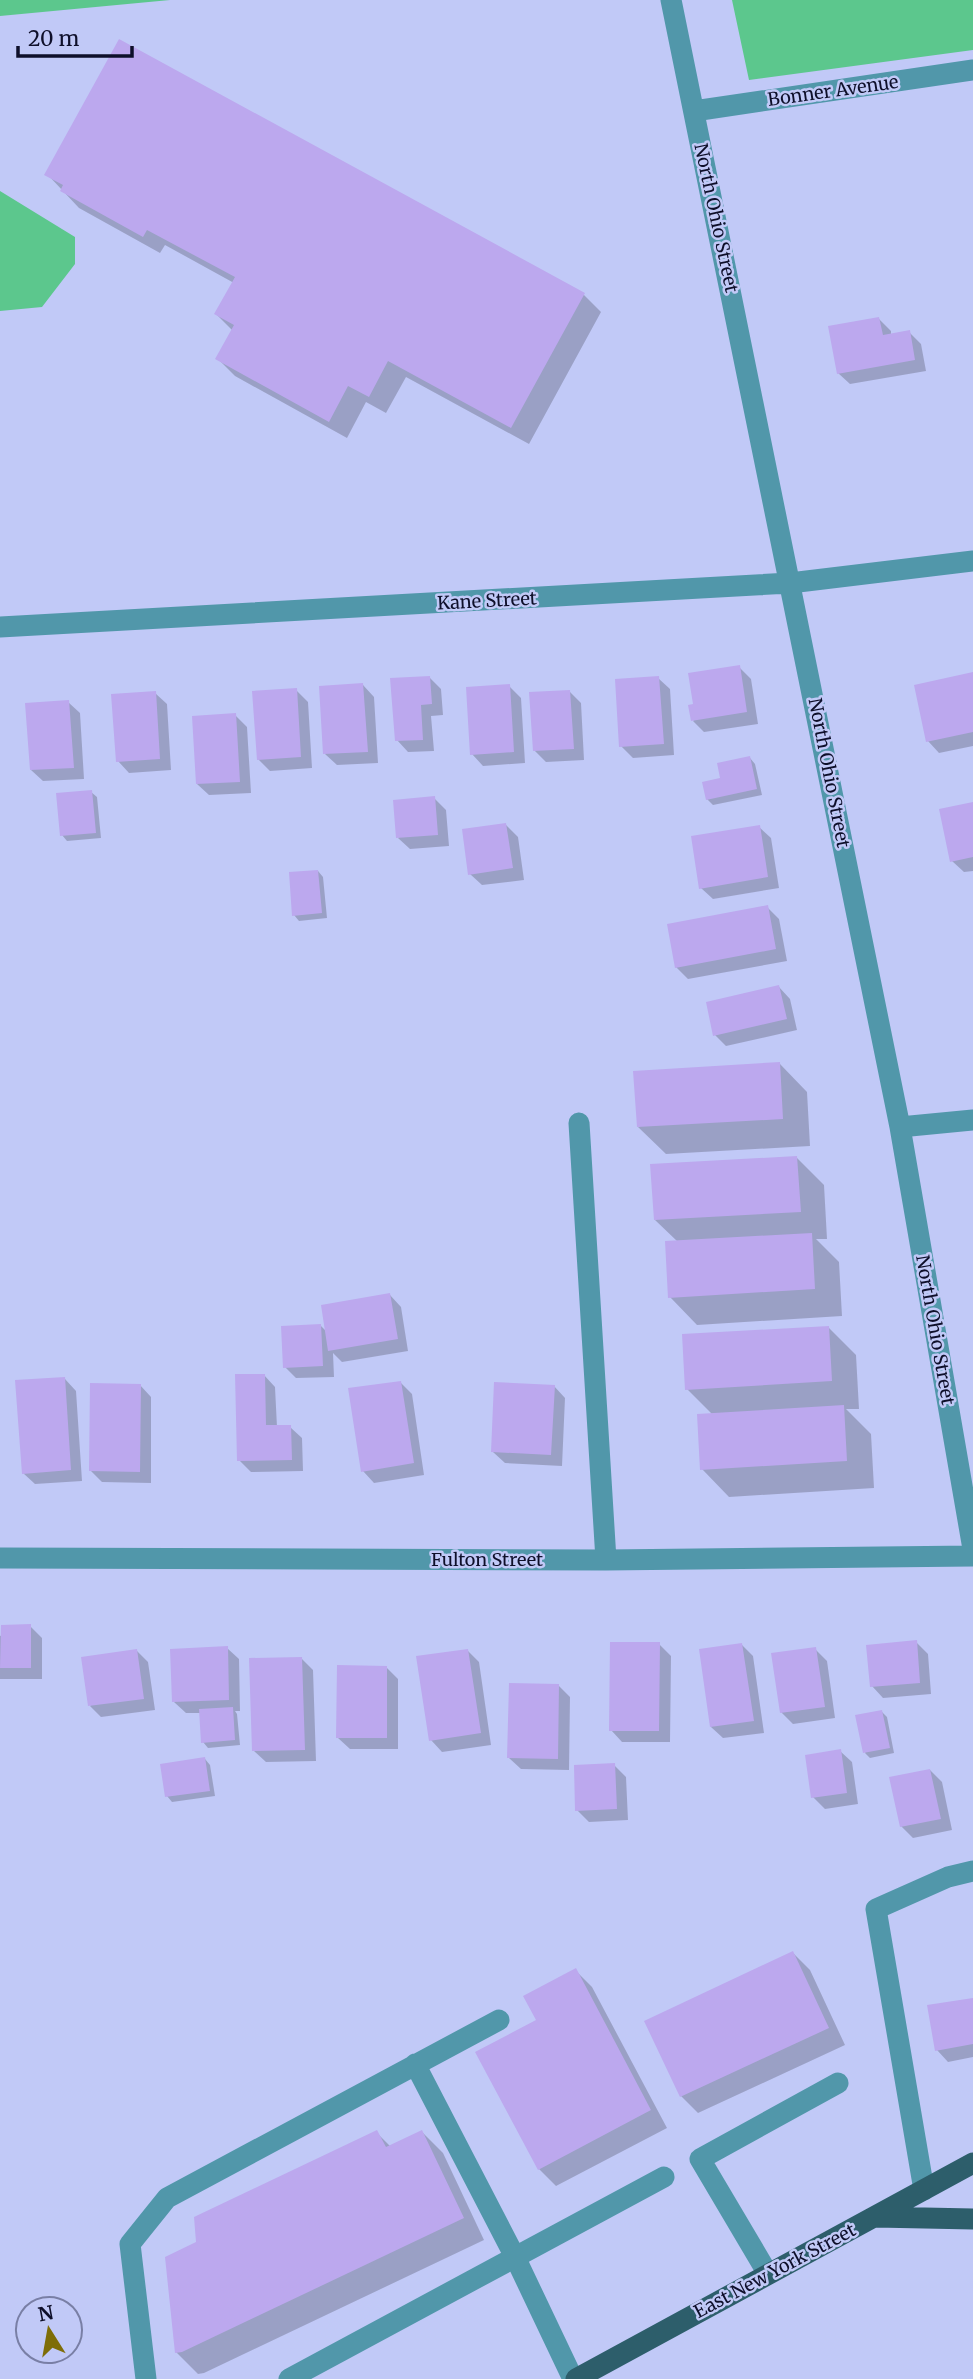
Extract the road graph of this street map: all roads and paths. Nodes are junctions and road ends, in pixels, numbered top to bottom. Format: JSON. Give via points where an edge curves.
{"nodes":[{"id":1,"x":671,"y":0,"type":"edge"},
{"id":2,"x":973,"y":70,"type":"edge"},
{"id":3,"x":694,"y":111,"type":"junction"},
{"id":4,"x":973,"y":561,"type":"edge"},
{"id":5,"x":790,"y":583,"type":"junction"},
{"id":6,"x":0,"y":627,"type":"edge"},
{"id":7,"x":973,"y":1120,"type":"edge"},
{"id":8,"x":579,"y":1123,"type":"dead end"},
{"id":9,"x":900,"y":1127,"type":"junction"},
{"id":10,"x":973,"y":1549,"type":"edge"},
{"id":11,"x":973,"y":1556,"type":"edge"},
{"id":12,"x":0,"y":1558,"type":"edge"},
{"id":13,"x":606,"y":1560,"type":"junction"},
{"id":14,"x":973,"y":1871,"type":"edge"},
{"id":15,"x":499,"y":2020,"type":"dead end"},
{"id":16,"x":415,"y":2064,"type":"junction"},
{"id":17,"x":838,"y":2082,"type":"dead end"},
{"id":18,"x":973,"y":2163,"type":"edge"},
{"id":19,"x":664,"y":2177,"type":"dead end"},
{"id":20,"x":924,"y":2190,"type":"junction"},
{"id":21,"x":874,"y":2217,"type":"junction"},
{"id":22,"x":973,"y":2219,"type":"edge"},
{"id":23,"x":515,"y":2257,"type":"junction"},
{"id":24,"x":768,"y":2274,"type":"junction"},
{"id":25,"x":146,"y":2379,"type":"edge"},
{"id":26,"x":289,"y":2379,"type":"edge"},
{"id":27,"x":575,"y":2379,"type":"edge"}],
"edges":[{"from":1,"to":3,"type":"street","name":"North Ohio Street"},
{"from":2,"to":3,"type":"street","name":"Bonner Avenue"},
{"from":3,"to":5,"type":"street","name":"North Ohio Street"},
{"from":4,"to":5,"type":"street","name":"Kane Street"},
{"from":5,"to":6,"type":"street","name":"Kane Street"},
{"from":5,"to":9,"type":"street","name":"North Ohio Street"},
{"from":7,"to":9,"type":"street"},
{"from":8,"to":13,"type":"street"},
{"from":9,"to":10,"type":"street","name":"North Ohio Street"},
{"from":11,"to":13,"type":"street","name":"Fulton Street"},
{"from":12,"to":13,"type":"street","name":"Fulton Street"},
{"from":14,"to":20,"type":"street","via":[[948,1877],[876,1909]]},
{"from":15,"to":16,"type":"street"},
{"from":16,"to":23,"type":"street"},
{"from":16,"to":25,"type":"street","via":[[167,2198],[131,2244]]},
{"from":17,"to":24,"type":"street","via":[[700,2159]]},
{"from":18,"to":20,"type":"main road","name":"East New York Street"},
{"from":19,"to":23,"type":"street"},
{"from":20,"to":21,"type":"main road","name":"East New York Street"},
{"from":21,"to":22,"type":"main road"},
{"from":21,"to":24,"type":"main road","name":"East New York Street"},
{"from":23,"to":26,"type":"street"},
{"from":23,"to":27,"type":"street"},
{"from":24,"to":27,"type":"main road","name":"East New York Street"}]}
